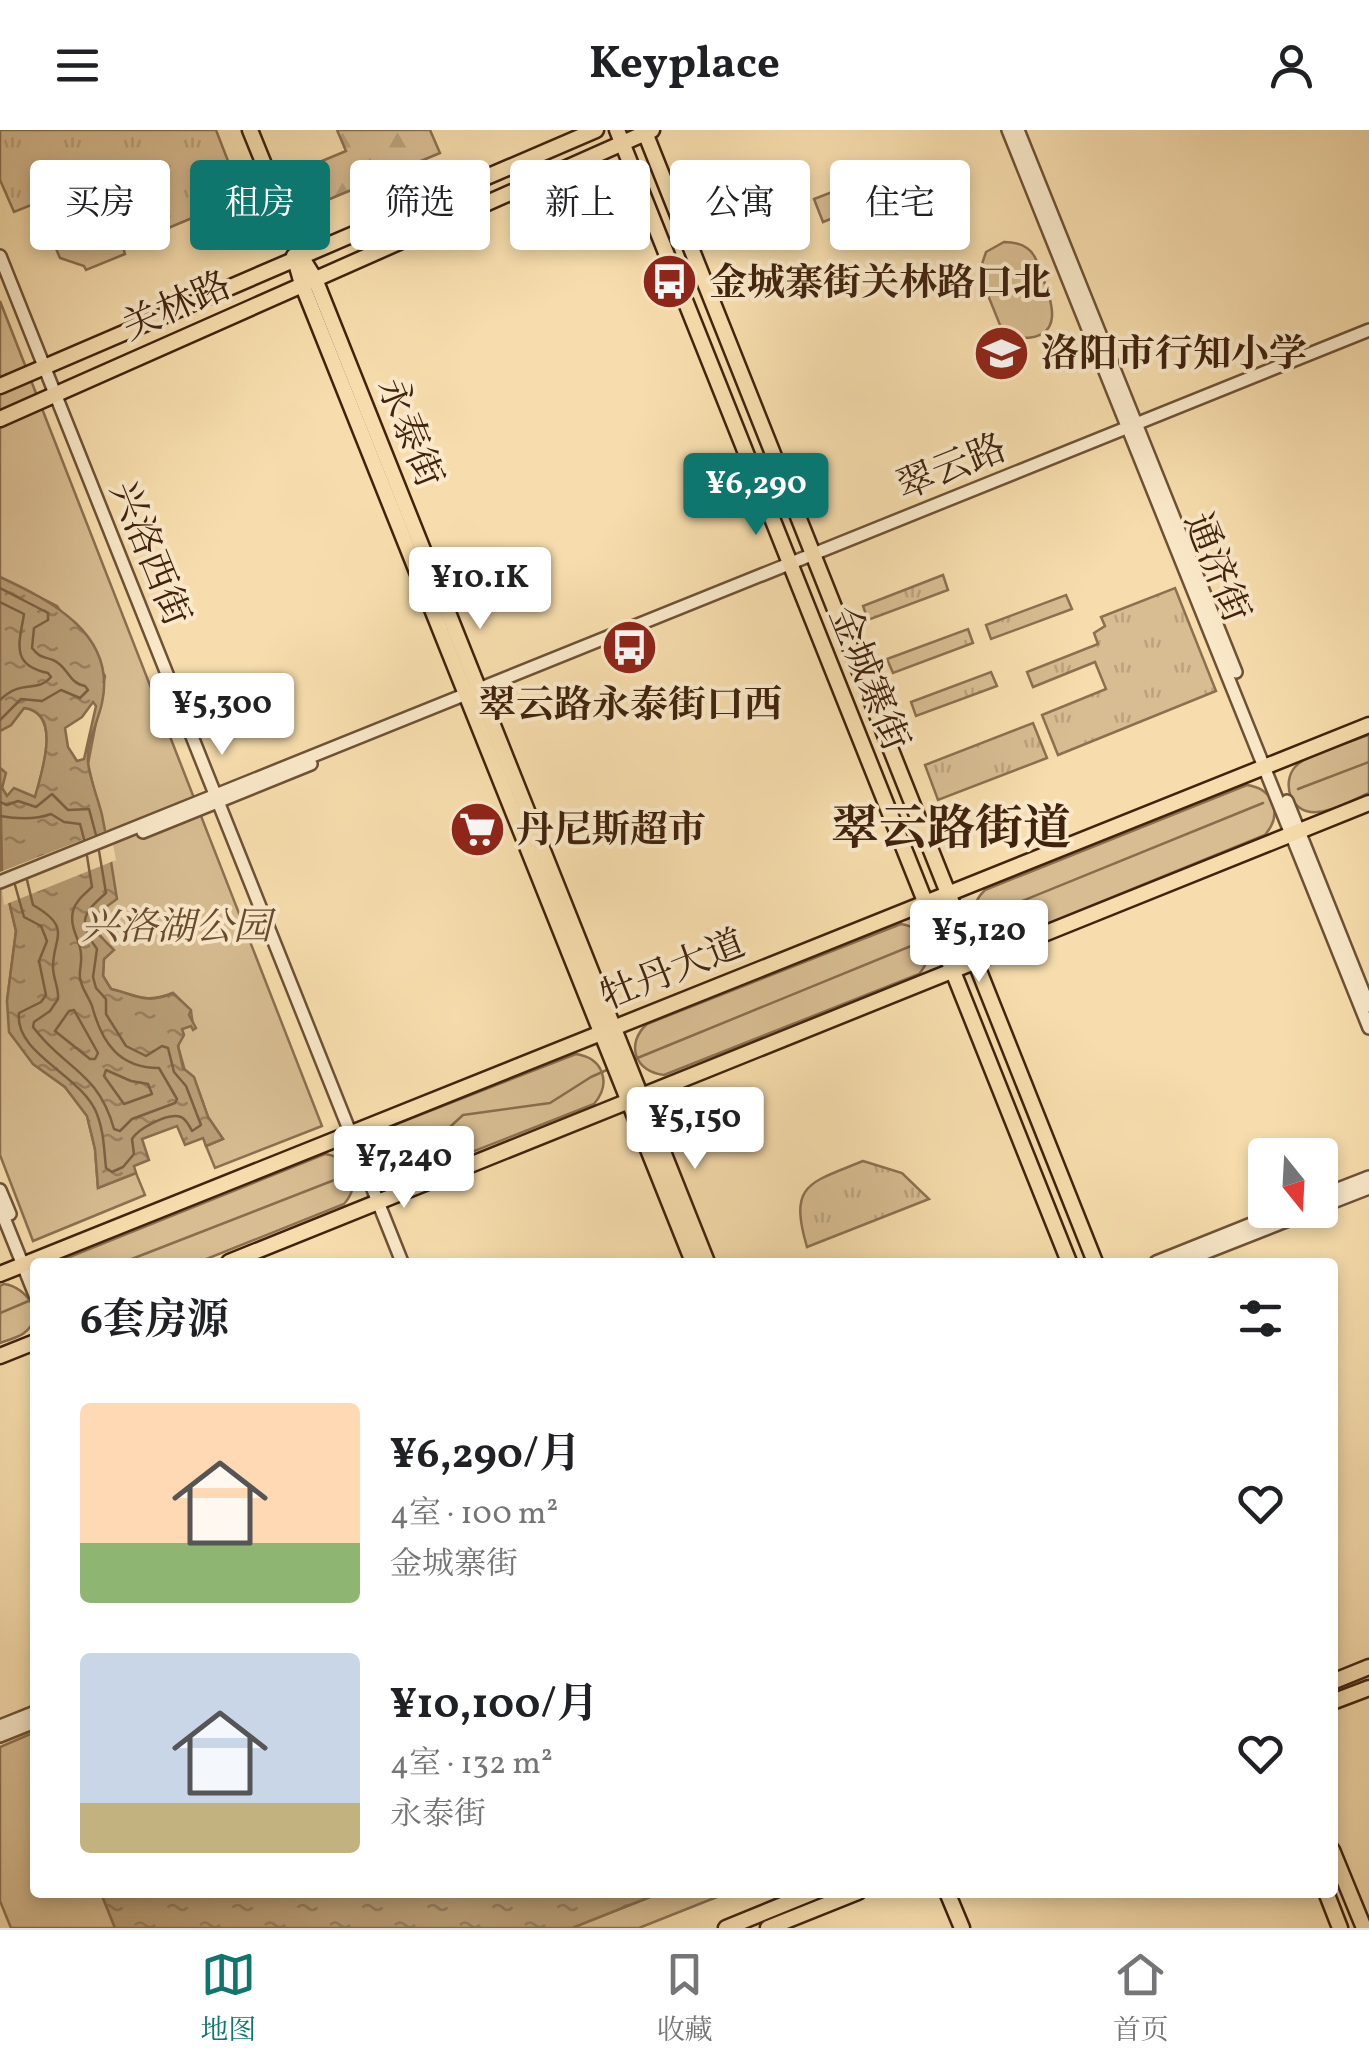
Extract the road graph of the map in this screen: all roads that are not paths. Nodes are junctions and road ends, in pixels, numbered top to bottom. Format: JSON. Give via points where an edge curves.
{"nodes":[{"id":1,"x":246,"y":130,"type":"edge"},
{"id":2,"x":596,"y":130,"type":"edge"},
{"id":3,"x":1008,"y":130,"type":"edge"},
{"id":4,"x":1018,"y":130,"type":"edge"},
{"id":5,"x":647,"y":131,"type":"edge"},
{"id":6,"x":620,"y":137,"type":"edge"},
{"id":7,"x":0,"y":256,"type":"edge"},
{"id":8,"x":299,"y":259,"type":"junction"},
{"id":9,"x":0,"y":273,"type":"edge"},
{"id":10,"x":309,"y":282,"type":"junction"},
{"id":11,"x":1369,"y":330,"type":"edge"},
{"id":12,"x":1369,"y":338,"type":"edge"},
{"id":13,"x":41,"y":368,"type":"junction"},
{"id":14,"x":0,"y":386,"type":"edge"},
{"id":15,"x":53,"y":396,"type":"junction"},
{"id":16,"x":0,"y":419,"type":"edge"},
{"id":17,"x":1134,"y":429,"type":"junction"},
{"id":18,"x":812,"y":558,"type":"junction"},
{"id":19,"x":791,"y":567,"type":"junction"},
{"id":20,"x":474,"y":694,"type":"junction"},
{"id":21,"x":1369,"y":725,"type":"edge"},
{"id":22,"x":1269,"y":765,"type":"junction"},
{"id":23,"x":212,"y":799,"type":"junction"},
{"id":24,"x":1369,"y":803,"type":"edge"},
{"id":25,"x":1295,"y":833,"type":"junction"},
{"id":26,"x":117,"y":839,"type":"junction"},
{"id":27,"x":0,"y":882,"type":"edge"},
{"id":28,"x":0,"y":890,"type":"edge"},
{"id":29,"x":951,"y":900,"type":"junction"},
{"id":30,"x":928,"y":909,"type":"junction"},
{"id":31,"x":976,"y":962,"type":"junction"},
{"id":32,"x":952,"y":972,"type":"junction"},
{"id":33,"x":1369,"y":1006,"type":"edge"},
{"id":34,"x":1369,"y":1028,"type":"edge"},
{"id":35,"x":608,"y":1030,"type":"junction"},
{"id":36,"x":633,"y":1092,"type":"junction"},
{"id":37,"x":347,"y":1133,"type":"junction"},
{"id":38,"x":1369,"y":1176,"type":"edge"},
{"id":39,"x":1369,"y":1188,"type":"edge"},
{"id":40,"x":1338,"y":1189,"type":"edge"},
{"id":41,"x":0,"y":1190,"type":"edge"},
{"id":42,"x":1338,"y":1201,"type":"edge"},
{"id":43,"x":375,"y":1203,"type":"junction"},
{"id":44,"x":0,"y":1208,"type":"edge"},
{"id":45,"x":1248,"y":1225,"type":"edge"},
{"id":46,"x":1269,"y":1228,"type":"edge"},
{"id":47,"x":41,"y":1258,"type":"edge"},
{"id":48,"x":240,"y":1258,"type":"edge"},
{"id":49,"x":397,"y":1258,"type":"edge"},
{"id":50,"x":692,"y":1258,"type":"edge"},
{"id":51,"x":705,"y":1258,"type":"edge"},
{"id":52,"x":1067,"y":1258,"type":"edge"},
{"id":53,"x":1093,"y":1258,"type":"edge"},
{"id":54,"x":1166,"y":1258,"type":"edge"},
{"id":55,"x":1192,"y":1258,"type":"edge"},
{"id":56,"x":30,"y":1262,"type":"edge"},
{"id":57,"x":26,"y":1264,"type":"junction"},
{"id":58,"x":30,"y":1270,"type":"edge"},
{"id":59,"x":0,"y":1274,"type":"edge"},
{"id":60,"x":30,"y":1278,"type":"edge"},
{"id":61,"x":30,"y":1344,"type":"edge"},
{"id":62,"x":0,"y":1356,"type":"edge"},
{"id":63,"x":1369,"y":1667,"type":"edge"},
{"id":64,"x":1338,"y":1680,"type":"edge"},
{"id":65,"x":1369,"y":1688,"type":"edge"},
{"id":66,"x":1338,"y":1700,"type":"edge"},
{"id":67,"x":30,"y":1714,"type":"edge"},
{"id":68,"x":30,"y":1724,"type":"edge"},
{"id":69,"x":0,"y":1726,"type":"edge"},
{"id":70,"x":0,"y":1736,"type":"edge"},
{"id":71,"x":1338,"y":1864,"type":"edge"},
{"id":72,"x":799,"y":1898,"type":"edge"},
{"id":73,"x":843,"y":1898,"type":"edge"},
{"id":74,"x":950,"y":1898,"type":"edge"},
{"id":75,"x":960,"y":1898,"type":"edge"},
{"id":76,"x":1328,"y":1898,"type":"edge"},
{"id":77,"x":1364,"y":1927,"type":"edge"},
{"id":78,"x":726,"y":1928,"type":"edge"},
{"id":79,"x":768,"y":1928,"type":"edge"},
{"id":80,"x":962,"y":1928,"type":"edge"},
{"id":81,"x":972,"y":1928,"type":"edge"},
{"id":82,"x":1340,"y":1928,"type":"edge"}],
"edges":[{"from":1,"to":8,"type":"main road","name":"永泰街"},
{"from":2,"to":8,"type":"main road","name":"关林路"},
{"from":3,"to":17,"type":"street","name":"通济街"},
{"from":4,"to":17,"type":"street","name":"通济街"},
{"from":5,"to":6,"type":"main road","name":"关林路"},
{"from":5,"to":18,"type":"main road","name":"金城寨街"},
{"from":6,"to":10,"type":"main road","name":"关林路"},
{"from":6,"to":19,"type":"main road","name":"金城寨街"},
{"from":7,"to":13,"type":"street","name":"兴洛西街"},
{"from":8,"to":10,"type":"main road","name":"永泰街"},
{"from":8,"to":13,"type":"main road","name":"关林路"},
{"from":9,"to":13,"type":"street","name":"兴洛西街"},
{"from":10,"to":15,"type":"main road","name":"关林路"},
{"from":10,"to":20,"type":"main road","name":"永泰街"},
{"from":11,"to":17,"type":"street","name":"翠云路"},
{"from":12,"to":17,"type":"street","name":"翠云路"},
{"from":13,"to":14,"type":"main road","name":"关林路"},
{"from":13,"to":15,"type":"street","name":"兴洛西街"},
{"from":15,"to":16,"type":"main road","name":"关林路"},
{"from":15,"to":23,"type":"street","name":"兴洛西街"},
{"from":17,"to":18,"type":"street","name":"翠云路"},
{"from":17,"to":22,"type":"street","name":"通济街"},
{"from":18,"to":19,"type":"street","name":"翠云路"},
{"from":18,"to":29,"type":"main road","name":"金城寨街"},
{"from":19,"to":20,"type":"street","name":"翠云路"},
{"from":19,"to":30,"type":"main road","name":"金城寨街"},
{"from":20,"to":23,"type":"street","name":"翠云路"},
{"from":20,"to":35,"type":"main road","name":"永泰街"},
{"from":21,"to":22,"type":"main road","name":"牡丹大道"},
{"from":22,"to":25,"type":"street","name":"通济街"},
{"from":22,"to":29,"type":"main road","name":"牡丹大道"},
{"from":23,"to":26,"type":"street","name":"翠云路"},
{"from":23,"to":37,"type":"street","name":"兴洛西街"},
{"from":24,"to":25,"type":"main road"},
{"from":25,"to":31,"type":"main road"},
{"from":25,"to":33,"type":"street","name":"通济街"},
{"from":25,"to":34,"type":"street","name":"通济街"},
{"from":26,"to":27,"type":"street","name":"翠云路"},
{"from":26,"to":28,"type":"street","name":"翠云路"},
{"from":29,"to":30,"type":"main road","name":"牡丹大道"},
{"from":29,"to":31,"type":"main road","name":"金城寨街"},
{"from":30,"to":32,"type":"main road","name":"金城寨街"},
{"from":30,"to":35,"type":"main road","name":"牡丹大道"},
{"from":31,"to":32,"type":"main road"},
{"from":31,"to":53,"type":"main road"},
{"from":32,"to":36,"type":"main road"},
{"from":32,"to":52,"type":"main road"},
{"from":35,"to":36,"type":"main road","name":"永泰街"},
{"from":35,"to":37,"type":"main road","name":"牡丹大道"},
{"from":36,"to":43,"type":"main road"},
{"from":36,"to":50,"type":"main road","name":"永泰街"},
{"from":36,"to":51,"type":"main road","name":"永泰街"},
{"from":37,"to":43,"type":"street","name":"兴洛西街"},
{"from":37,"to":47,"type":"main road","name":"牡丹大道"},
{"from":38,"to":40,"type":"street"},
{"from":39,"to":42,"type":"street"},
{"from":41,"to":57,"type":"street"},
{"from":43,"to":48,"type":"main road"},
{"from":43,"to":49,"type":"street","name":"兴洛西街"},
{"from":44,"to":57,"type":"street"},
{"from":45,"to":54,"type":"street"},
{"from":46,"to":55,"type":"street"},
{"from":56,"to":57,"type":"main road","name":"牡丹大道"},
{"from":57,"to":58,"type":"street"},
{"from":57,"to":59,"type":"main road","name":"牡丹大道"},
{"from":57,"to":60,"type":"street"},
{"from":61,"to":62,"type":"main road"},
{"from":63,"to":64,"type":"main road"},
{"from":65,"to":66,"type":"main road"},
{"from":67,"to":69,"type":"street"},
{"from":68,"to":70,"type":"street"},
{"from":71,"to":77,"type":"main road"},
{"from":72,"to":78,"type":"main road"},
{"from":73,"to":79,"type":"main road"},
{"from":74,"to":80,"type":"main road"},
{"from":75,"to":81,"type":"main road"},
{"from":76,"to":82,"type":"main road"}]}
